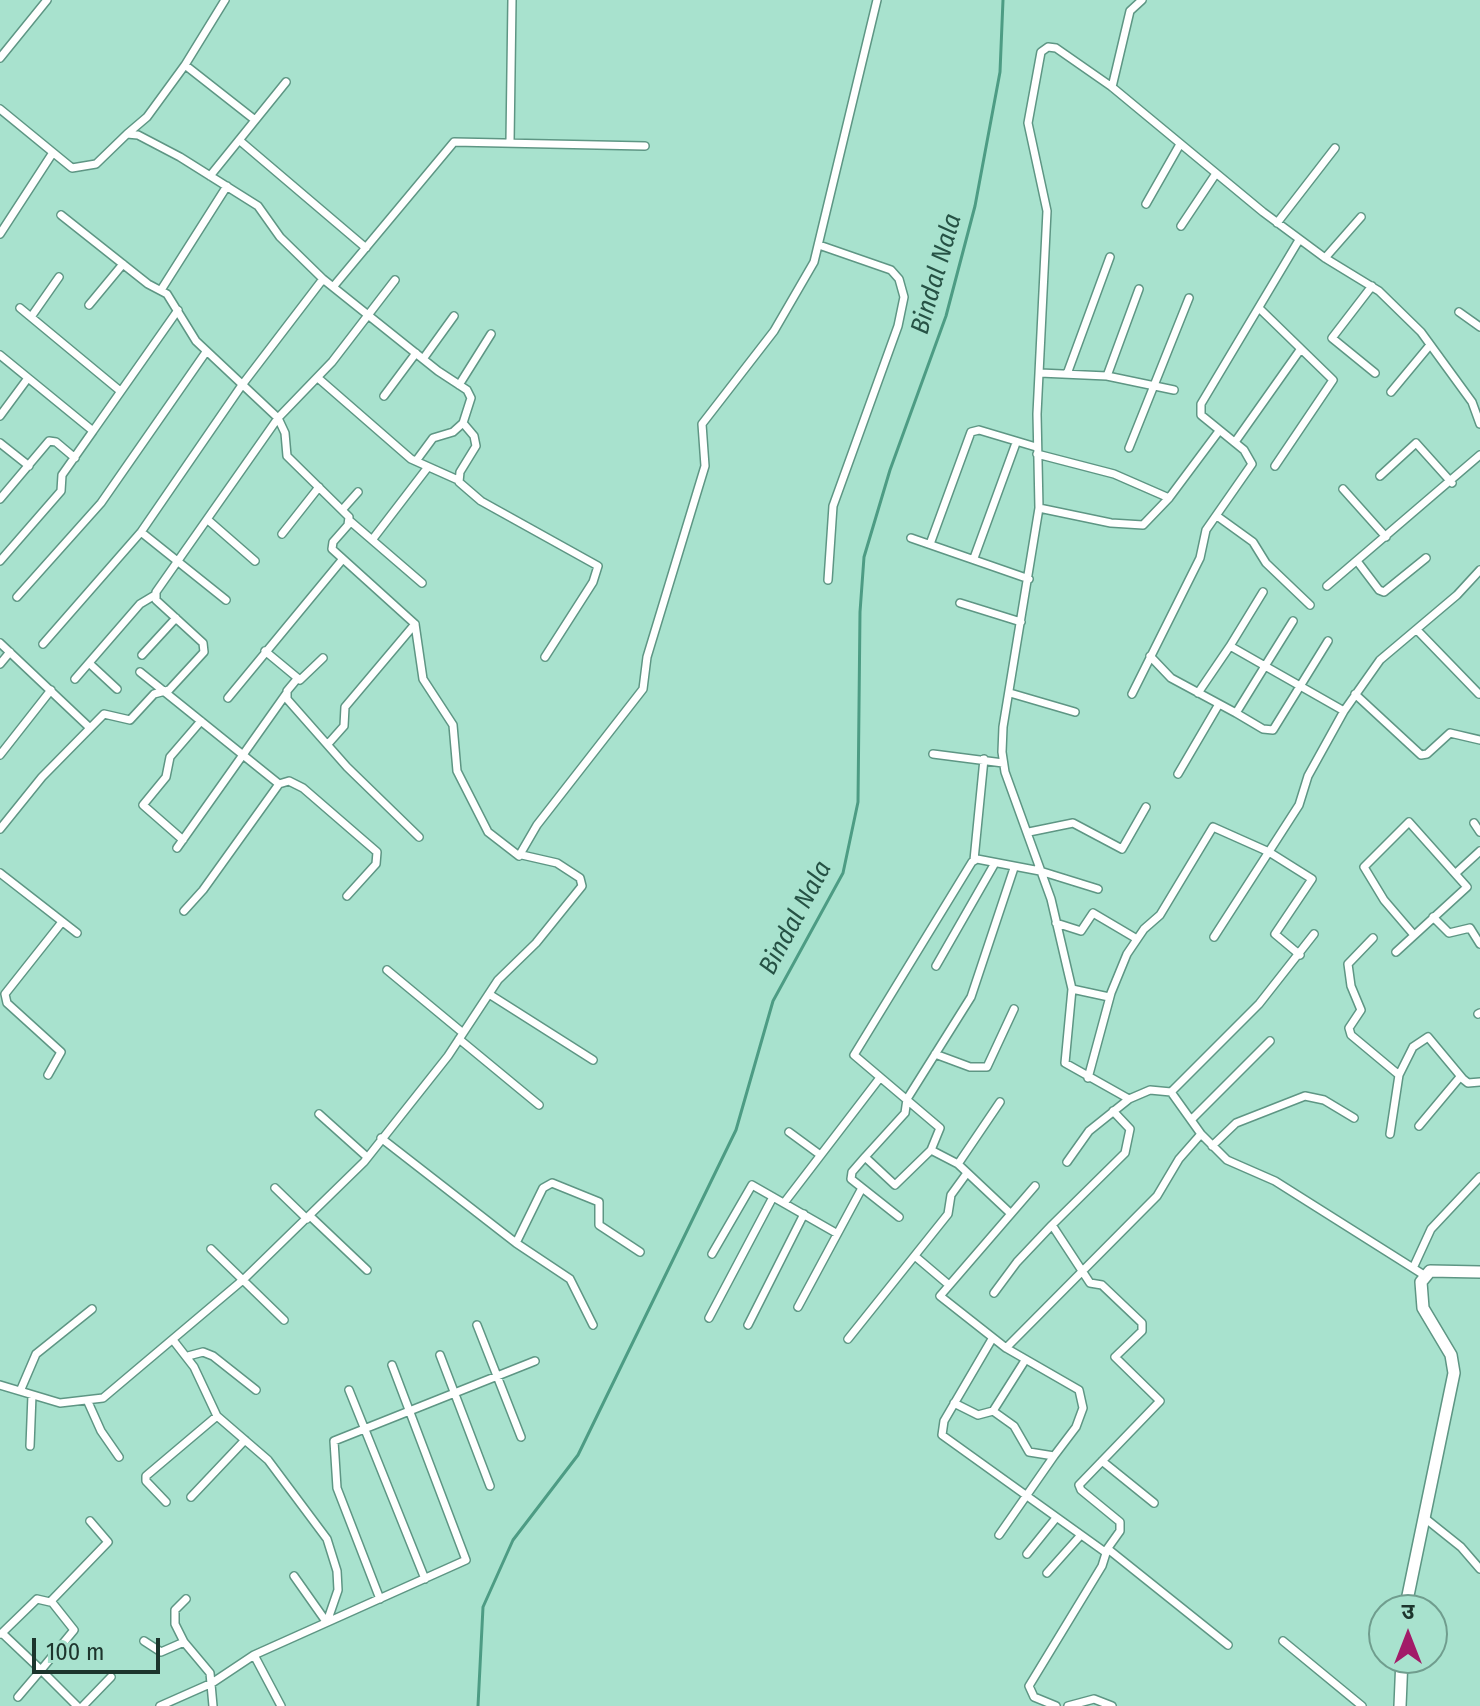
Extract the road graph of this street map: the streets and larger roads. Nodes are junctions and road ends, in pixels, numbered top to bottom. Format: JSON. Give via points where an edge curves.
{"nodes":[{"id":1,"x":47,"y":0,"type":"edge"},
{"id":2,"x":225,"y":0,"type":"edge"},
{"id":3,"x":512,"y":0,"type":"edge"},
{"id":4,"x":877,"y":0,"type":"edge"},
{"id":5,"x":1142,"y":0,"type":"edge"},
{"id":6,"x":0,"y":58,"type":"edge"},
{"id":7,"x":185,"y":65,"type":"junction"},
{"id":8,"x":286,"y":82,"type":"dead end"},
{"id":9,"x":1112,"y":87,"type":"junction"},
{"id":10,"x":0,"y":109,"type":"edge"},
{"id":11,"x":255,"y":120,"type":"junction"},
{"id":12,"x":127,"y":134,"type":"junction"},
{"id":13,"x":239,"y":140,"type":"junction"},
{"id":14,"x":510,"y":142,"type":"junction"},
{"id":15,"x":645,"y":146,"type":"dead end"},
{"id":16,"x":1179,"y":146,"type":"junction"},
{"id":17,"x":1335,"y":148,"type":"dead end"},
{"id":18,"x":52,"y":154,"type":"junction"},
{"id":19,"x":1215,"y":175,"type":"junction"},
{"id":20,"x":210,"y":176,"type":"junction"},
{"id":21,"x":227,"y":186,"type":"junction"},
{"id":22,"x":1146,"y":204,"type":"dead end"},
{"id":23,"x":61,"y":215,"type":"dead end"},
{"id":24,"x":1361,"y":217,"type":"dead end"},
{"id":25,"x":1277,"y":223,"type":"junction"},
{"id":26,"x":1181,"y":226,"type":"dead end"},
{"id":27,"x":0,"y":234,"type":"edge"},
{"id":28,"x":1299,"y":240,"type":"junction"},
{"id":29,"x":819,"y":245,"type":"junction"},
{"id":30,"x":366,"y":248,"type":"junction"},
{"id":31,"x":1110,"y":257,"type":"dead end"},
{"id":32,"x":1325,"y":258,"type":"junction"},
{"id":33,"x":123,"y":264,"type":"junction"},
{"id":34,"x":59,"y":277,"type":"dead end"},
{"id":35,"x":323,"y":279,"type":"junction"},
{"id":36,"x":395,"y":280,"type":"dead end"},
{"id":37,"x":1372,"y":286,"type":"junction"},
{"id":38,"x":333,"y":287,"type":"junction"},
{"id":39,"x":1139,"y":289,"type":"dead end"},
{"id":40,"x":161,"y":290,"type":"junction"},
{"id":41,"x":1189,"y":298,"type":"dead end"},
{"id":42,"x":89,"y":305,"type":"dead end"},
{"id":43,"x":20,"y":308,"type":"dead end"},
{"id":44,"x":1259,"y":308,"type":"junction"},
{"id":45,"x":178,"y":310,"type":"junction"},
{"id":46,"x":1459,"y":312,"type":"dead end"},
{"id":47,"x":368,"y":313,"type":"junction"},
{"id":48,"x":454,"y":316,"type":"dead end"},
{"id":49,"x":31,"y":317,"type":"junction"},
{"id":50,"x":1480,"y":327,"type":"edge"},
{"id":51,"x":491,"y":334,"type":"dead end"},
{"id":52,"x":1430,"y":345,"type":"junction"},
{"id":53,"x":1300,"y":350,"type":"junction"},
{"id":54,"x":206,"y":352,"type":"junction"},
{"id":55,"x":416,"y":353,"type":"junction"},
{"id":56,"x":0,"y":355,"type":"edge"},
{"id":57,"x":423,"y":359,"type":"junction"},
{"id":58,"x":1040,"y":373,"type":"junction"},
{"id":59,"x":1375,"y":373,"type":"dead end"},
{"id":60,"x":1067,"y":374,"type":"junction"},
{"id":61,"x":1107,"y":376,"type":"junction"},
{"id":62,"x":28,"y":378,"type":"junction"},
{"id":63,"x":318,"y":378,"type":"junction"},
{"id":64,"x":242,"y":385,"type":"junction"},
{"id":65,"x":459,"y":385,"type":"junction"},
{"id":66,"x":1152,"y":385,"type":"junction"},
{"id":67,"x":119,"y":390,"type":"junction"},
{"id":68,"x":1174,"y":390,"type":"dead end"},
{"id":69,"x":1391,"y":392,"type":"dead end"},
{"id":70,"x":384,"y":396,"type":"dead end"},
{"id":71,"x":0,"y":416,"type":"edge"},
{"id":72,"x":278,"y":418,"type":"junction"},
{"id":73,"x":463,"y":423,"type":"junction"},
{"id":74,"x":1480,"y":424,"type":"edge"},
{"id":75,"x":93,"y":431,"type":"junction"},
{"id":76,"x":1219,"y":431,"type":"junction"},
{"id":77,"x":1235,"y":442,"type":"junction"},
{"id":78,"x":0,"y":443,"type":"edge"},
{"id":79,"x":1016,"y":443,"type":"junction"},
{"id":80,"x":1129,"y":448,"type":"dead end"},
{"id":81,"x":1037,"y":450,"type":"junction"},
{"id":82,"x":1480,"y":455,"type":"edge"},
{"id":83,"x":75,"y":458,"type":"junction"},
{"id":84,"x":416,"y":461,"type":"junction"},
{"id":85,"x":29,"y":466,"type":"junction"},
{"id":86,"x":1275,"y":466,"type":"dead end"},
{"id":87,"x":428,"y":467,"type":"junction"},
{"id":88,"x":1380,"y":476,"type":"dead end"},
{"id":89,"x":458,"y":480,"type":"junction"},
{"id":90,"x":1452,"y":483,"type":"junction"},
{"id":91,"x":319,"y":487,"type":"junction"},
{"id":92,"x":1343,"y":489,"type":"dead end"},
{"id":93,"x":358,"y":492,"type":"dead end"},
{"id":94,"x":1169,"y":498,"type":"junction"},
{"id":95,"x":0,"y":499,"type":"edge"},
{"id":96,"x":1039,"y":508,"type":"junction"},
{"id":97,"x":342,"y":510,"type":"junction"},
{"id":98,"x":1217,"y":516,"type":"junction"},
{"id":99,"x":208,"y":520,"type":"junction"},
{"id":100,"x":350,"y":521,"type":"junction"},
{"id":101,"x":141,"y":532,"type":"junction"},
{"id":102,"x":282,"y":534,"type":"dead end"},
{"id":103,"x":1386,"y":537,"type":"junction"},
{"id":104,"x":911,"y":538,"type":"dead end"},
{"id":105,"x":372,"y":540,"type":"junction"},
{"id":106,"x":930,"y":544,"type":"junction"},
{"id":107,"x":974,"y":558,"type":"junction"},
{"id":108,"x":1426,"y":558,"type":"dead end"},
{"id":109,"x":342,"y":560,"type":"junction"},
{"id":110,"x":0,"y":561,"type":"edge"},
{"id":111,"x":179,"y":561,"type":"junction"},
{"id":112,"x":255,"y":561,"type":"dead end"},
{"id":113,"x":1357,"y":561,"type":"junction"},
{"id":114,"x":1480,"y":570,"type":"edge"},
{"id":115,"x":1029,"y":579,"type":"junction"},
{"id":116,"x":828,"y":580,"type":"dead end"},
{"id":117,"x":422,"y":583,"type":"dead end"},
{"id":118,"x":1327,"y":586,"type":"dead end"},
{"id":119,"x":1263,"y":592,"type":"dead end"},
{"id":120,"x":155,"y":595,"type":"junction"},
{"id":121,"x":17,"y":597,"type":"dead end"},
{"id":122,"x":226,"y":600,"type":"dead end"},
{"id":123,"x":960,"y":603,"type":"dead end"},
{"id":124,"x":1310,"y":605,"type":"dead end"},
{"id":125,"x":176,"y":618,"type":"junction"},
{"id":126,"x":1293,"y":621,"type":"dead end"},
{"id":127,"x":1021,"y":622,"type":"junction"},
{"id":128,"x":415,"y":624,"type":"junction"},
{"id":129,"x":1417,"y":630,"type":"junction"},
{"id":130,"x":1328,"y":641,"type":"dead end"},
{"id":131,"x":0,"y":643,"type":"edge"},
{"id":132,"x":43,"y":644,"type":"dead end"},
{"id":133,"x":1230,"y":646,"type":"junction"},
{"id":134,"x":265,"y":651,"type":"junction"},
{"id":135,"x":10,"y":652,"type":"junction"},
{"id":136,"x":142,"y":655,"type":"dead end"},
{"id":137,"x":1150,"y":656,"type":"junction"},
{"id":138,"x":545,"y":657,"type":"dead end"},
{"id":139,"x":323,"y":658,"type":"dead end"},
{"id":140,"x":89,"y":663,"type":"junction"},
{"id":141,"x":0,"y":664,"type":"edge"},
{"id":142,"x":1265,"y":666,"type":"junction"},
{"id":143,"x":140,"y":672,"type":"dead end"},
{"id":144,"x":75,"y":679,"type":"dead end"},
{"id":145,"x":297,"y":679,"type":"junction"},
{"id":146,"x":1299,"y":687,"type":"junction"},
{"id":147,"x":117,"y":689,"type":"dead end"},
{"id":148,"x":51,"y":690,"type":"junction"},
{"id":149,"x":166,"y":692,"type":"junction"},
{"id":150,"x":1010,"y":693,"type":"junction"},
{"id":151,"x":1198,"y":693,"type":"junction"},
{"id":152,"x":286,"y":694,"type":"junction"},
{"id":153,"x":1132,"y":694,"type":"dead end"},
{"id":154,"x":1355,"y":694,"type":"junction"},
{"id":155,"x":1479,"y":694,"type":"edge"},
{"id":156,"x":228,"y":698,"type":"dead end"},
{"id":157,"x":1219,"y":704,"type":"junction"},
{"id":158,"x":1344,"y":711,"type":"junction"},
{"id":159,"x":1075,"y":712,"type":"dead end"},
{"id":160,"x":1236,"y":713,"type":"junction"},
{"id":161,"x":201,"y":721,"type":"junction"},
{"id":162,"x":90,"y":728,"type":"junction"},
{"id":163,"x":1480,"y":740,"type":"edge"},
{"id":164,"x":328,"y":744,"type":"junction"},
{"id":165,"x":244,"y":754,"type":"junction"},
{"id":166,"x":933,"y":754,"type":"dead end"},
{"id":167,"x":0,"y":755,"type":"edge"},
{"id":168,"x":984,"y":759,"type":"junction"},
{"id":169,"x":1003,"y":763,"type":"junction"},
{"id":170,"x":1178,"y":774,"type":"dead end"},
{"id":171,"x":279,"y":784,"type":"junction"},
{"id":172,"x":1146,"y":807,"type":"dead end"},
{"id":173,"x":1474,"y":823,"type":"dead end"},
{"id":174,"x":0,"y":829,"type":"edge"},
{"id":175,"x":1029,"y":832,"type":"junction"},
{"id":176,"x":1480,"y":832,"type":"edge"},
{"id":177,"x":419,"y":837,"type":"dead end"},
{"id":178,"x":183,"y":840,"type":"junction"},
{"id":179,"x":177,"y":848,"type":"dead end"},
{"id":180,"x":1480,"y":851,"type":"edge"},
{"id":181,"x":1269,"y":852,"type":"junction"},
{"id":182,"x":522,"y":855,"type":"junction"},
{"id":183,"x":974,"y":860,"type":"junction"},
{"id":184,"x":995,"y":863,"type":"junction"},
{"id":185,"x":1014,"y":868,"type":"junction"},
{"id":186,"x":1040,"y":871,"type":"junction"},
{"id":187,"x":0,"y":873,"type":"edge"},
{"id":188,"x":1456,"y":873,"type":"junction"},
{"id":189,"x":1098,"y":889,"type":"dead end"},
{"id":190,"x":347,"y":896,"type":"dead end"},
{"id":191,"x":184,"y":911,"type":"dead end"},
{"id":192,"x":1433,"y":917,"type":"junction"},
{"id":193,"x":62,"y":922,"type":"junction"},
{"id":194,"x":1056,"y":923,"type":"junction"},
{"id":195,"x":77,"y":933,"type":"dead end"},
{"id":196,"x":1314,"y":934,"type":"dead end"},
{"id":197,"x":1414,"y":935,"type":"junction"},
{"id":198,"x":1214,"y":937,"type":"dead end"},
{"id":199,"x":1373,"y":938,"type":"dead end"},
{"id":200,"x":1137,"y":939,"type":"junction"},
{"id":201,"x":1480,"y":944,"type":"edge"},
{"id":202,"x":1396,"y":952,"type":"dead end"},
{"id":203,"x":1300,"y":955,"type":"junction"},
{"id":204,"x":936,"y":966,"type":"dead end"},
{"id":205,"x":387,"y":970,"type":"dead end"},
{"id":206,"x":1072,"y":989,"type":"junction"},
{"id":207,"x":489,"y":994,"type":"junction"},
{"id":208,"x":1109,"y":997,"type":"junction"},
{"id":209,"x":1014,"y":1009,"type":"dead end"},
{"id":210,"x":461,"y":1036,"type":"junction"},
{"id":211,"x":1270,"y":1041,"type":"dead end"},
{"id":212,"x":935,"y":1054,"type":"junction"},
{"id":213,"x":593,"y":1060,"type":"dead end"},
{"id":214,"x":48,"y":1075,"type":"dead end"},
{"id":215,"x":1399,"y":1075,"type":"junction"},
{"id":216,"x":1460,"y":1077,"type":"junction"},
{"id":217,"x":1088,"y":1078,"type":"junction"},
{"id":218,"x":879,"y":1079,"type":"junction"},
{"id":219,"x":1480,"y":1082,"type":"edge"},
{"id":220,"x":1171,"y":1092,"type":"junction"},
{"id":221,"x":907,"y":1099,"type":"junction"},
{"id":222,"x":1129,"y":1099,"type":"junction"},
{"id":223,"x":1000,"y":1102,"type":"dead end"},
{"id":224,"x":539,"y":1105,"type":"dead end"},
{"id":225,"x":1113,"y":1111,"type":"junction"},
{"id":226,"x":319,"y":1114,"type":"dead end"},
{"id":227,"x":1354,"y":1118,"type":"dead end"},
{"id":228,"x":1191,"y":1120,"type":"junction"},
{"id":229,"x":1419,"y":1126,"type":"dead end"},
{"id":230,"x":789,"y":1132,"type":"dead end"},
{"id":231,"x":1201,"y":1134,"type":"junction"},
{"id":232,"x":1390,"y":1134,"type":"dead end"},
{"id":233,"x":381,"y":1138,"type":"junction"},
{"id":234,"x":1212,"y":1146,"type":"junction"},
{"id":235,"x":931,"y":1150,"type":"junction"},
{"id":236,"x":819,"y":1154,"type":"junction"},
{"id":237,"x":367,"y":1157,"type":"junction"},
{"id":238,"x":865,"y":1157,"type":"junction"},
{"id":239,"x":1067,"y":1162,"type":"dead end"},
{"id":240,"x":958,"y":1164,"type":"junction"},
{"id":241,"x":967,"y":1173,"type":"junction"},
{"id":242,"x":1480,"y":1177,"type":"edge"},
{"id":243,"x":1035,"y":1186,"type":"dead end"},
{"id":244,"x":275,"y":1188,"type":"dead end"},
{"id":245,"x":862,"y":1188,"type":"junction"},
{"id":246,"x":773,"y":1197,"type":"junction"},
{"id":247,"x":784,"y":1203,"type":"junction"},
{"id":248,"x":1009,"y":1212,"type":"junction"},
{"id":249,"x":804,"y":1214,"type":"junction"},
{"id":250,"x":308,"y":1217,"type":"junction"},
{"id":251,"x":899,"y":1217,"type":"dead end"},
{"id":252,"x":1052,"y":1225,"type":"junction"},
{"id":253,"x":836,"y":1233,"type":"junction"},
{"id":254,"x":516,"y":1243,"type":"junction"},
{"id":255,"x":211,"y":1249,"type":"dead end"},
{"id":256,"x":640,"y":1252,"type":"dead end"},
{"id":257,"x":712,"y":1254,"type":"dead end"},
{"id":258,"x":916,"y":1257,"type":"junction"},
{"id":259,"x":367,"y":1270,"type":"dead end"},
{"id":260,"x":1084,"y":1270,"type":"junction"},
{"id":261,"x":1419,"y":1270,"type":"junction"},
{"id":262,"x":1480,"y":1272,"type":"edge"},
{"id":263,"x":244,"y":1279,"type":"junction"},
{"id":264,"x":949,"y":1285,"type":"junction"},
{"id":265,"x":994,"y":1293,"type":"dead end"},
{"id":266,"x":798,"y":1307,"type":"dead end"},
{"id":267,"x":92,"y":1309,"type":"dead end"},
{"id":268,"x":709,"y":1318,"type":"dead end"},
{"id":269,"x":284,"y":1320,"type":"dead end"},
{"id":270,"x":477,"y":1325,"type":"dead end"},
{"id":271,"x":593,"y":1325,"type":"dead end"},
{"id":272,"x":748,"y":1325,"type":"dead end"},
{"id":273,"x":848,"y":1339,"type":"dead end"},
{"id":274,"x":992,"y":1339,"type":"junction"},
{"id":275,"x":173,"y":1340,"type":"junction"},
{"id":276,"x":1006,"y":1348,"type":"junction"},
{"id":277,"x":440,"y":1355,"type":"dead end"},
{"id":278,"x":188,"y":1356,"type":"junction"},
{"id":279,"x":535,"y":1361,"type":"dead end"},
{"id":280,"x":1024,"y":1362,"type":"junction"},
{"id":281,"x":392,"y":1365,"type":"dead end"},
{"id":282,"x":498,"y":1375,"type":"junction"},
{"id":283,"x":0,"y":1385,"type":"edge"},
{"id":284,"x":21,"y":1389,"type":"junction"},
{"id":285,"x":256,"y":1390,"type":"dead end"},
{"id":286,"x":349,"y":1390,"type":"dead end"},
{"id":287,"x":32,"y":1395,"type":"junction"},
{"id":288,"x":453,"y":1396,"type":"junction"},
{"id":289,"x":88,"y":1402,"type":"junction"},
{"id":290,"x":954,"y":1403,"type":"junction"},
{"id":291,"x":993,"y":1411,"type":"junction"},
{"id":292,"x":409,"y":1412,"type":"junction"},
{"id":293,"x":217,"y":1416,"type":"junction"},
{"id":294,"x":364,"y":1428,"type":"junction"},
{"id":295,"x":521,"y":1437,"type":"dead end"},
{"id":296,"x":245,"y":1440,"type":"junction"},
{"id":297,"x":30,"y":1446,"type":"dead end"},
{"id":298,"x":1054,"y":1456,"type":"junction"},
{"id":299,"x":119,"y":1457,"type":"dead end"},
{"id":300,"x":1102,"y":1461,"type":"junction"},
{"id":301,"x":490,"y":1486,"type":"dead end"},
{"id":302,"x":191,"y":1497,"type":"dead end"},
{"id":303,"x":1027,"y":1498,"type":"junction"},
{"id":304,"x":166,"y":1502,"type":"dead end"},
{"id":305,"x":1154,"y":1503,"type":"dead end"},
{"id":306,"x":1056,"y":1518,"type":"junction"},
{"id":307,"x":1426,"y":1519,"type":"junction"},
{"id":308,"x":90,"y":1521,"type":"dead end"},
{"id":309,"x":999,"y":1535,"type":"dead end"},
{"id":310,"x":1080,"y":1536,"type":"junction"},
{"id":311,"x":1108,"y":1550,"type":"junction"},
{"id":312,"x":1027,"y":1554,"type":"dead end"},
{"id":313,"x":1480,"y":1569,"type":"edge"},
{"id":314,"x":1047,"y":1573,"type":"dead end"},
{"id":315,"x":294,"y":1576,"type":"dead end"},
{"id":316,"x":425,"y":1579,"type":"junction"},
{"id":317,"x":1409,"y":1594,"type":"edge"},
{"id":318,"x":186,"y":1599,"type":"dead end"},
{"id":319,"x":380,"y":1599,"type":"junction"},
{"id":320,"x":50,"y":1602,"type":"junction"},
{"id":321,"x":326,"y":1620,"type":"junction"},
{"id":322,"x":1,"y":1634,"type":"edge"},
{"id":323,"x":144,"y":1641,"type":"dead end"},
{"id":324,"x":1283,"y":1641,"type":"dead end"},
{"id":325,"x":184,"y":1642,"type":"junction"},
{"id":326,"x":1228,"y":1645,"type":"dead end"},
{"id":327,"x":254,"y":1655,"type":"junction"},
{"id":328,"x":41,"y":1670,"type":"junction"},
{"id":329,"x":1401,"y":1674,"type":"edge"},
{"id":330,"x":111,"y":1677,"type":"dead end"},
{"id":331,"x":212,"y":1683,"type":"junction"},
{"id":332,"x":18,"y":1697,"type":"dead end"},
{"id":333,"x":77,"y":1706,"type":"edge"},
{"id":334,"x":83,"y":1706,"type":"edge"},
{"id":335,"x":160,"y":1706,"type":"edge"},
{"id":336,"x":213,"y":1706,"type":"edge"},
{"id":337,"x":281,"y":1706,"type":"edge"},
{"id":338,"x":1056,"y":1706,"type":"edge"},
{"id":339,"x":1068,"y":1706,"type":"edge"},
{"id":340,"x":1112,"y":1706,"type":"edge"},
{"id":341,"x":1362,"y":1706,"type":"edge"},
{"id":342,"x":1400,"y":1706,"type":"edge"}],
"edges":[{"from":1,"to":6,"type":"street"},
{"from":2,"to":7,"type":"street"},
{"from":3,"to":14,"type":"street"},
{"from":4,"to":29,"type":"street"},
{"from":5,"to":9,"type":"street","via":[[1130,11]]},
{"from":7,"to":11,"type":"street"},
{"from":7,"to":12,"type":"street","via":[[147,117]]},
{"from":8,"to":11,"type":"street"},
{"from":9,"to":16,"type":"street"},
{"from":9,"to":58,"type":"street","via":[[1056,48],[1041,52],[1028,123],[1047,211]]},
{"from":10,"to":18,"type":"street"},
{"from":11,"to":13,"type":"street"},
{"from":12,"to":18,"type":"street","via":[[96,164],[85,167],[72,168]]},
{"from":12,"to":20,"type":"street","via":[[138,135]]},
{"from":13,"to":20,"type":"street"},
{"from":13,"to":30,"type":"street"},
{"from":14,"to":15,"type":"street"},
{"from":14,"to":30,"type":"street","via":[[450,145]]},
{"from":16,"to":19,"type":"street"},
{"from":16,"to":22,"type":"street"},
{"from":17,"to":25,"type":"street"},
{"from":18,"to":27,"type":"street"},
{"from":19,"to":25,"type":"street"},
{"from":19,"to":26,"type":"street"},
{"from":20,"to":21,"type":"street"},
{"from":21,"to":35,"type":"street","via":[[265,211],[280,237]]},
{"from":21,"to":40,"type":"street"},
{"from":23,"to":33,"type":"street"},
{"from":24,"to":32,"type":"street"},
{"from":25,"to":28,"type":"street"},
{"from":28,"to":32,"type":"street"},
{"from":28,"to":44,"type":"street"},
{"from":29,"to":116,"type":"street","via":[[891,270],[904,297],[833,506]]},
{"from":29,"to":182,"type":"street","via":[[790,306],[702,424],[705,466],[647,657],[643,689],[537,825]]},
{"from":30,"to":38,"type":"street"},
{"from":31,"to":60,"type":"street"},
{"from":32,"to":37,"type":"street"},
{"from":33,"to":40,"type":"street"},
{"from":33,"to":42,"type":"street"},
{"from":34,"to":49,"type":"street"},
{"from":35,"to":38,"type":"street"},
{"from":35,"to":64,"type":"street"},
{"from":36,"to":47,"type":"street"},
{"from":37,"to":52,"type":"street","via":[[1414,323]]},
{"from":37,"to":59,"type":"street","via":[[1332,338]]},
{"from":38,"to":47,"type":"street"},
{"from":39,"to":61,"type":"street"},
{"from":40,"to":45,"type":"street"},
{"from":41,"to":66,"type":"street"},
{"from":43,"to":49,"type":"street"},
{"from":44,"to":53,"type":"street"},
{"from":44,"to":76,"type":"street","via":[[1201,404],[1201,415]]},
{"from":45,"to":54,"type":"street"},
{"from":45,"to":67,"type":"street"},
{"from":46,"to":50,"type":"street"},
{"from":47,"to":55,"type":"street"},
{"from":47,"to":63,"type":"street"},
{"from":48,"to":57,"type":"street"},
{"from":49,"to":67,"type":"street"},
{"from":51,"to":65,"type":"street"},
{"from":52,"to":69,"type":"street"},
{"from":52,"to":74,"type":"street","via":[[1472,402]]},
{"from":53,"to":77,"type":"street"},
{"from":53,"to":86,"type":"street","via":[[1333,383]]},
{"from":54,"to":64,"type":"street"},
{"from":54,"to":121,"type":"street","via":[[101,503]]},
{"from":55,"to":57,"type":"street"},
{"from":55,"to":70,"type":"street"},
{"from":56,"to":62,"type":"street"},
{"from":57,"to":65,"type":"street"},
{"from":58,"to":60,"type":"street"},
{"from":58,"to":81,"type":"street"},
{"from":60,"to":61,"type":"street"},
{"from":61,"to":66,"type":"street"},
{"from":62,"to":71,"type":"street"},
{"from":62,"to":75,"type":"street"},
{"from":63,"to":72,"type":"street"},
{"from":63,"to":84,"type":"street"},
{"from":64,"to":72,"type":"street"},
{"from":64,"to":101,"type":"street"},
{"from":65,"to":73,"type":"street","via":[[471,398]]},
{"from":66,"to":68,"type":"street"},
{"from":66,"to":80,"type":"street"},
{"from":67,"to":75,"type":"street"},
{"from":72,"to":91,"type":"street","via":[[287,456]]},
{"from":72,"to":99,"type":"street"},
{"from":73,"to":84,"type":"street","via":[[433,438]]},
{"from":73,"to":89,"type":"street","via":[[476,446]]},
{"from":75,"to":83,"type":"street"},
{"from":76,"to":77,"type":"street"},
{"from":76,"to":94,"type":"street"},
{"from":77,"to":98,"type":"street","via":[[1252,464]]},
{"from":78,"to":85,"type":"street"},
{"from":79,"to":81,"type":"street"},
{"from":79,"to":106,"type":"street","via":[[979,430],[970,434]]},
{"from":79,"to":107,"type":"street"},
{"from":81,"to":94,"type":"street"},
{"from":81,"to":96,"type":"street"},
{"from":82,"to":90,"type":"street"},
{"from":83,"to":85,"type":"street","via":[[51,441]]},
{"from":83,"to":110,"type":"street","via":[[62,475],[61,491]]},
{"from":84,"to":87,"type":"street"},
{"from":85,"to":95,"type":"street"},
{"from":87,"to":89,"type":"street"},
{"from":87,"to":105,"type":"street"},
{"from":88,"to":90,"type":"street","via":[[1416,443]]},
{"from":89,"to":138,"type":"street","via":[[481,501],[598,566]]},
{"from":90,"to":103,"type":"street"},
{"from":91,"to":97,"type":"street"},
{"from":91,"to":102,"type":"street"},
{"from":92,"to":103,"type":"street"},
{"from":93,"to":97,"type":"street"},
{"from":94,"to":96,"type":"street","via":[[1137,526]]},
{"from":96,"to":115,"type":"street"},
{"from":97,"to":100,"type":"street"},
{"from":98,"to":124,"type":"street","via":[[1253,542],[1266,563]]},
{"from":98,"to":137,"type":"street"},
{"from":99,"to":111,"type":"street"},
{"from":99,"to":112,"type":"street"},
{"from":100,"to":105,"type":"street"},
{"from":100,"to":109,"type":"street","via":[[332,545]]},
{"from":101,"to":111,"type":"street"},
{"from":101,"to":132,"type":"street"},
{"from":103,"to":113,"type":"street"},
{"from":104,"to":106,"type":"street"},
{"from":105,"to":117,"type":"street"},
{"from":106,"to":107,"type":"street"},
{"from":107,"to":115,"type":"street"},
{"from":108,"to":113,"type":"street","via":[[1384,592]]},
{"from":109,"to":128,"type":"street"},
{"from":109,"to":134,"type":"street"},
{"from":111,"to":120,"type":"street"},
{"from":111,"to":122,"type":"street"},
{"from":113,"to":118,"type":"street"},
{"from":114,"to":129,"type":"street"},
{"from":115,"to":127,"type":"street"},
{"from":119,"to":133,"type":"street"},
{"from":120,"to":125,"type":"street"},
{"from":120,"to":140,"type":"street","via":[[140,604]]},
{"from":123,"to":127,"type":"street"},
{"from":125,"to":136,"type":"street"},
{"from":125,"to":149,"type":"street","via":[[205,649]]},
{"from":126,"to":142,"type":"street"},
{"from":127,"to":150,"type":"street"},
{"from":128,"to":164,"type":"street","via":[[344,710],[344,726]]},
{"from":128,"to":182,"type":"street","via":[[423,679],[453,725],[457,771],[488,832],[511,853]]},
{"from":129,"to":154,"type":"street","via":[[1386,654]]},
{"from":129,"to":155,"type":"street"},
{"from":130,"to":146,"type":"street"},
{"from":131,"to":135,"type":"street"},
{"from":133,"to":142,"type":"street"},
{"from":133,"to":151,"type":"street"},
{"from":134,"to":145,"type":"street"},
{"from":134,"to":156,"type":"street"},
{"from":135,"to":141,"type":"street"},
{"from":135,"to":148,"type":"street"},
{"from":137,"to":151,"type":"street","via":[[1165,674]]},
{"from":137,"to":153,"type":"street"},
{"from":139,"to":145,"type":"street","via":[[305,679]]},
{"from":140,"to":144,"type":"street"},
{"from":140,"to":147,"type":"street"},
{"from":142,"to":146,"type":"street"},
{"from":142,"to":160,"type":"street"},
{"from":143,"to":149,"type":"street"},
{"from":145,"to":152,"type":"street"},
{"from":146,"to":158,"type":"street"},
{"from":146,"to":160,"type":"street","via":[[1273,730]]},
{"from":148,"to":162,"type":"street"},
{"from":148,"to":167,"type":"street"},
{"from":149,"to":161,"type":"street"},
{"from":149,"to":162,"type":"street","via":[[154,694],[128,721],[106,713]]},
{"from":150,"to":159,"type":"street"},
{"from":150,"to":169,"type":"street"},
{"from":151,"to":157,"type":"street"},
{"from":152,"to":164,"type":"street"},
{"from":152,"to":165,"type":"street"},
{"from":154,"to":158,"type":"street"},
{"from":154,"to":163,"type":"street","via":[[1421,755],[1450,733]]},
{"from":157,"to":160,"type":"street"},
{"from":157,"to":170,"type":"street"},
{"from":158,"to":181,"type":"street","via":[[1308,776],[1299,805]]},
{"from":161,"to":165,"type":"street"},
{"from":161,"to":178,"type":"street","via":[[170,757],[166,777],[143,805]]},
{"from":162,"to":174,"type":"street"},
{"from":164,"to":177,"type":"street"},
{"from":165,"to":171,"type":"street"},
{"from":165,"to":178,"type":"street"},
{"from":166,"to":168,"type":"street"},
{"from":168,"to":169,"type":"street"},
{"from":168,"to":183,"type":"street"},
{"from":169,"to":175,"type":"street"},
{"from":171,"to":190,"type":"street","via":[[289,781],[303,788],[377,852],[376,864]]},
{"from":171,"to":191,"type":"street"},
{"from":172,"to":175,"type":"street","via":[[1122,849],[1073,823]]},
{"from":173,"to":176,"type":"street"},
{"from":175,"to":186,"type":"street"},
{"from":178,"to":179,"type":"street"},
{"from":180,"to":188,"type":"street"},
{"from":181,"to":198,"type":"street"},
{"from":181,"to":200,"type":"street","via":[[1213,827],[1160,915]]},
{"from":181,"to":203,"type":"street","via":[[1312,879],[1275,934]]},
{"from":182,"to":207,"type":"street","via":[[557,863],[583,883]]},
{"from":183,"to":184,"type":"street"},
{"from":183,"to":218,"type":"street","via":[[855,1052]]},
{"from":184,"to":185,"type":"street"},
{"from":184,"to":204,"type":"street"},
{"from":185,"to":186,"type":"street"},
{"from":185,"to":212,"type":"street","via":[[974,989]]},
{"from":186,"to":189,"type":"street"},
{"from":186,"to":194,"type":"street"},
{"from":187,"to":193,"type":"street"},
{"from":188,"to":192,"type":"street","via":[[1467,889]]},
{"from":188,"to":197,"type":"street","via":[[1409,822],[1365,865],[1384,900]]},
{"from":192,"to":197,"type":"street"},
{"from":192,"to":201,"type":"street","via":[[1449,933],[1470,928]]},
{"from":193,"to":195,"type":"street"},
{"from":193,"to":214,"type":"street","via":[[5,994],[7,1003],[61,1052]]},
{"from":194,"to":200,"type":"street","via":[[1081,931],[1093,913]]},
{"from":194,"to":206,"type":"street"},
{"from":196,"to":203,"type":"street"},
{"from":197,"to":202,"type":"street"},
{"from":199,"to":215,"type":"street","via":[[1348,962],[1361,1010],[1349,1030]]},
{"from":200,"to":208,"type":"street"},
{"from":203,"to":220,"type":"street"},
{"from":205,"to":210,"type":"street"},
{"from":206,"to":208,"type":"street"},
{"from":206,"to":217,"type":"street","via":[[1065,1063]]},
{"from":207,"to":210,"type":"street"},
{"from":207,"to":213,"type":"street"},
{"from":208,"to":217,"type":"street"},
{"from":209,"to":212,"type":"street","via":[[987,1067],[970,1067]]},
{"from":210,"to":224,"type":"street"},
{"from":210,"to":233,"type":"street"},
{"from":211,"to":228,"type":"street"},
{"from":212,"to":221,"type":"street"},
{"from":215,"to":216,"type":"street","via":[[1410,1051],[1427,1037]]},
{"from":215,"to":232,"type":"street"},
{"from":216,"to":219,"type":"street"},
{"from":216,"to":229,"type":"street"},
{"from":217,"to":222,"type":"street"},
{"from":218,"to":221,"type":"street"},
{"from":218,"to":236,"type":"street"},
{"from":220,"to":222,"type":"street","via":[[1150,1090]]},
{"from":220,"to":228,"type":"street"},
{"from":221,"to":235,"type":"street","via":[[940,1128]]},
{"from":221,"to":238,"type":"street","via":[[905,1113]]},
{"from":222,"to":225,"type":"street"},
{"from":223,"to":240,"type":"street"},
{"from":225,"to":239,"type":"street","via":[[1089,1131]]},
{"from":225,"to":252,"type":"street","via":[[1130,1129],[1125,1153]]},
{"from":226,"to":237,"type":"street"},
{"from":227,"to":234,"type":"street","via":[[1324,1100],[1305,1096],[1236,1123]]},
{"from":228,"to":231,"type":"street"},
{"from":230,"to":236,"type":"street"},
{"from":231,"to":234,"type":"street"},
{"from":231,"to":260,"type":"street","via":[[1157,1196]]},
{"from":233,"to":237,"type":"street"},
{"from":233,"to":254,"type":"street"},
{"from":234,"to":261,"type":"street","via":[[1227,1160],[1275,1181]]},
{"from":235,"to":238,"type":"street","via":[[895,1185]]},
{"from":235,"to":240,"type":"street"},
{"from":236,"to":247,"type":"street"},
{"from":237,"to":250,"type":"street"},
{"from":238,"to":245,"type":"street","via":[[851,1175]]},
{"from":240,"to":241,"type":"street"},
{"from":241,"to":248,"type":"street"},
{"from":241,"to":258,"type":"street","via":[[951,1195],[948,1214]]},
{"from":242,"to":261,"type":"street","via":[[1431,1229]]},
{"from":243,"to":248,"type":"street"},
{"from":244,"to":250,"type":"street"},
{"from":245,"to":251,"type":"street"},
{"from":245,"to":253,"type":"street"},
{"from":246,"to":247,"type":"street"},
{"from":246,"to":257,"type":"street","via":[[748,1186]]},
{"from":246,"to":268,"type":"street"},
{"from":247,"to":249,"type":"street"},
{"from":248,"to":264,"type":"street"},
{"from":249,"to":253,"type":"street"},
{"from":249,"to":272,"type":"street"},
{"from":250,"to":259,"type":"street"},
{"from":250,"to":263,"type":"street"},
{"from":252,"to":260,"type":"street"},
{"from":252,"to":265,"type":"street"},
{"from":253,"to":266,"type":"street"},
{"from":254,"to":256,"type":"street","via":[[543,1188],[552,1183],[599,1202],[599,1225]]},
{"from":254,"to":271,"type":"street","via":[[570,1279]]},
{"from":255,"to":263,"type":"street"},
{"from":258,"to":264,"type":"street"},
{"from":258,"to":273,"type":"street"},
{"from":260,"to":276,"type":"street"},
{"from":260,"to":300,"type":"street","via":[[1090,1283],[1102,1285],[1142,1323],[1142,1331],[1115,1357],[1160,1401]]},
{"from":261,"to":262,"type":"street"},
{"from":261,"to":307,"type":"street","via":[[1423,1308],[1454,1365]]},
{"from":263,"to":269,"type":"street"},
{"from":263,"to":275,"type":"street"},
{"from":264,"to":274,"type":"street","via":[[941,1299]]},
{"from":267,"to":284,"type":"street","via":[[36,1354]]},
{"from":270,"to":282,"type":"street"},
{"from":274,"to":276,"type":"street"},
{"from":274,"to":290,"type":"street"},
{"from":275,"to":278,"type":"street"},
{"from":275,"to":289,"type":"street","via":[[103,1398]]},
{"from":276,"to":280,"type":"street"},
{"from":277,"to":288,"type":"street"},
{"from":278,"to":285,"type":"street","via":[[213,1356]]},
{"from":278,"to":293,"type":"street"},
{"from":279,"to":282,"type":"street"},
{"from":280,"to":291,"type":"street"},
{"from":280,"to":298,"type":"street","via":[[1079,1390],[1083,1408],[1076,1427]]},
{"from":281,"to":292,"type":"street"},
{"from":282,"to":288,"type":"street"},
{"from":282,"to":295,"type":"street"},
{"from":283,"to":284,"type":"street"},
{"from":284,"to":287,"type":"street"},
{"from":286,"to":294,"type":"street"},
{"from":287,"to":289,"type":"street","via":[[60,1403]]},
{"from":287,"to":297,"type":"street"},
{"from":288,"to":292,"type":"street"},
{"from":288,"to":301,"type":"street"},
{"from":289,"to":299,"type":"street"},
{"from":290,"to":291,"type":"street","via":[[978,1415]]},
{"from":290,"to":303,"type":"street","via":[[941,1427],[945,1439]]},
{"from":291,"to":298,"type":"street","via":[[1014,1426],[1029,1452]]},
{"from":292,"to":294,"type":"street"},
{"from":292,"to":316,"type":"street","via":[[466,1558]]},
{"from":293,"to":296,"type":"street"},
{"from":293,"to":304,"type":"street","via":[[146,1476]]},
{"from":294,"to":316,"type":"street"},
{"from":294,"to":319,"type":"street","via":[[336,1439],[332,1446],[337,1488]]},
{"from":296,"to":302,"type":"street"},
{"from":296,"to":321,"type":"street","via":[[268,1460],[327,1539],[338,1590]]},
{"from":298,"to":303,"type":"street"},
{"from":300,"to":305,"type":"street"},
{"from":300,"to":311,"type":"street","via":[[1079,1487],[1120,1522]]},
{"from":303,"to":306,"type":"street"},
{"from":303,"to":309,"type":"street"},
{"from":306,"to":310,"type":"street"},
{"from":306,"to":312,"type":"street"},
{"from":307,"to":313,"type":"street"},
{"from":307,"to":317,"type":"street"},
{"from":308,"to":320,"type":"street","via":[[108,1542]]},
{"from":310,"to":311,"type":"street","via":[[1100,1551]]},
{"from":310,"to":314,"type":"street"},
{"from":311,"to":326,"type":"street"},
{"from":311,"to":338,"type":"street","via":[[1029,1686],[1034,1697]]},
{"from":315,"to":321,"type":"street"},
{"from":316,"to":319,"type":"street"},
{"from":318,"to":325,"type":"street","via":[[174,1614]]},
{"from":319,"to":321,"type":"street"},
{"from":320,"to":322,"type":"street","via":[[37,1599]]},
{"from":320,"to":328,"type":"street","via":[[74,1630]]},
{"from":321,"to":327,"type":"street"},
{"from":322,"to":328,"type":"street"},
{"from":323,"to":325,"type":"street","via":[[161,1652]]},
{"from":324,"to":341,"type":"street"},
{"from":325,"to":331,"type":"street","via":[[208,1669]]},
{"from":327,"to":331,"type":"street"},
{"from":327,"to":337,"type":"street"},
{"from":328,"to":332,"type":"street"},
{"from":328,"to":333,"type":"street"},
{"from":329,"to":342,"type":"street"},
{"from":330,"to":334,"type":"street"},
{"from":331,"to":335,"type":"street"},
{"from":331,"to":336,"type":"street"},
{"from":339,"to":340,"type":"street","via":[[1099,1699]]}]}
